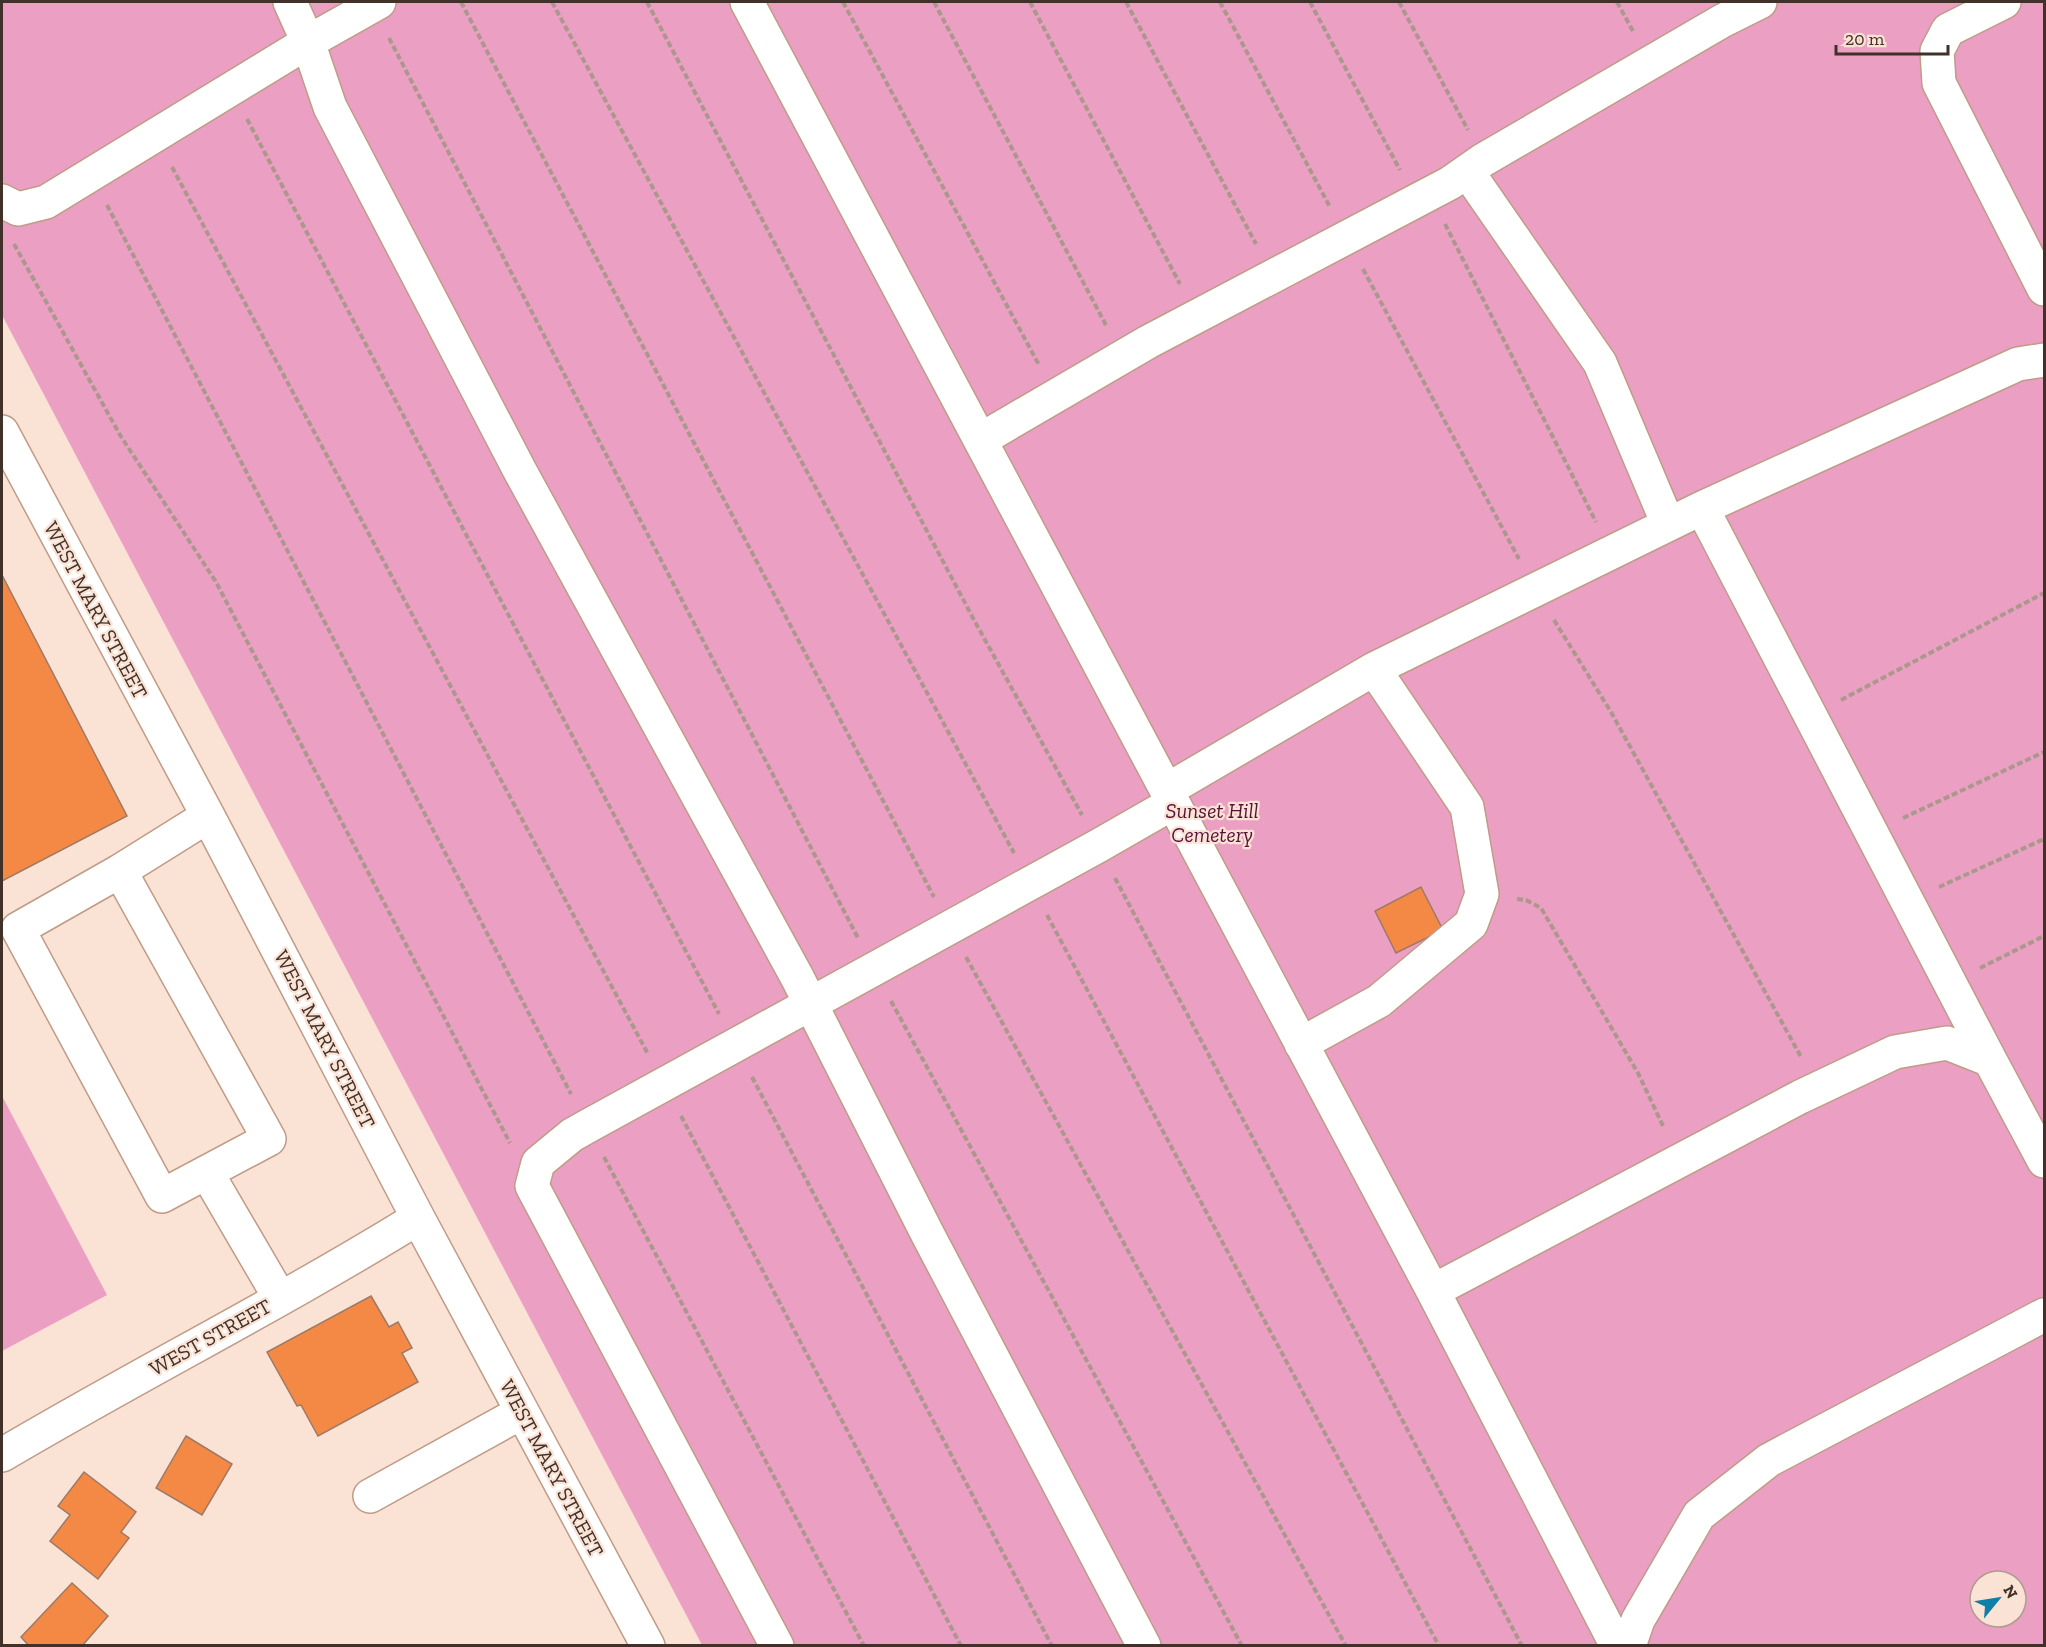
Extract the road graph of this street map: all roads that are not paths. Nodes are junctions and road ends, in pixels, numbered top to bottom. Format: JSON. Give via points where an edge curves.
{"nodes":[{"id":1,"x":290,"y":2,"type":"edge"},
{"id":2,"x":747,"y":2,"type":"edge"},
{"id":3,"x":1760,"y":2,"type":"edge"},
{"id":4,"x":2004,"y":2,"type":"edge"},
{"id":5,"x":375,"y":3,"type":"edge"},
{"id":6,"x":308,"y":42,"type":"junction"},
{"id":7,"x":1475,"y":165,"type":"junction"},
{"id":8,"x":10,"y":205,"type":"edge"},
{"id":9,"x":2042,"y":275,"type":"edge"},
{"id":10,"x":2044,"y":360,"type":"edge"},
{"id":11,"x":2,"y":432,"type":"edge"},
{"id":12,"x":980,"y":440,"type":"junction"},
{"id":13,"x":1702,"y":508,"type":"junction"},
{"id":14,"x":1668,"y":524,"type":"junction"},
{"id":15,"x":1374,"y":669,"type":"junction"},
{"id":16,"x":1170,"y":796,"type":"junction"},
{"id":17,"x":208,"y":816,"type":"junction"},
{"id":18,"x":120,"y":872,"type":"junction"},
{"id":19,"x":810,"y":1004,"type":"junction"},
{"id":20,"x":1301,"y":1044,"type":"junction"},
{"id":21,"x":1990,"y":1060,"type":"junction"},
{"id":22,"x":2044,"y":1161,"type":"edge"},
{"id":23,"x":207,"y":1173,"type":"junction"},
{"id":24,"x":418,"y":1218,"type":"junction"},
{"id":25,"x":1433,"y":1291,"type":"junction"},
{"id":26,"x":280,"y":1298,"type":"junction"},
{"id":27,"x":2044,"y":1315,"type":"edge"},
{"id":28,"x":2044,"y":1334,"type":"edge"},
{"id":29,"x":2044,"y":1345,"type":"edge"},
{"id":30,"x":522,"y":1412,"type":"junction"},
{"id":31,"x":2,"y":1455,"type":"edge"},
{"id":32,"x":370,"y":1496,"type":"dead end"},
{"id":33,"x":648,"y":1646,"type":"edge"},
{"id":34,"x":777,"y":1646,"type":"edge"},
{"id":35,"x":1144,"y":1646,"type":"edge"},
{"id":36,"x":1617,"y":1646,"type":"edge"},
{"id":37,"x":1629,"y":1646,"type":"edge"}],
"edges":[{"from":1,"to":6,"type":"street"},
{"from":2,"to":12,"type":"street"},
{"from":3,"to":7,"type":"street"},
{"from":4,"to":9,"type":"street","via":[[1948,30],[1937,51],[1939,82]]},
{"from":5,"to":6,"type":"street"},
{"from":6,"to":8,"type":"street","via":[[46,202]]},
{"from":6,"to":19,"type":"street","via":[[330,107],[504,440]]},
{"from":7,"to":12,"type":"street","via":[[1423,197],[1123,357]]},
{"from":7,"to":14,"type":"street","via":[[1600,363]]},
{"from":10,"to":13,"type":"street","via":[[2018,364]]},
{"from":11,"to":17,"type":"street","name":"WEST MARY STREET"},
{"from":12,"to":16,"type":"street"},
{"from":13,"to":14,"type":"street"},
{"from":13,"to":21,"type":"street"},
{"from":14,"to":15,"type":"street"},
{"from":15,"to":16,"type":"street"},
{"from":15,"to":20,"type":"street","via":[[1467,807],[1482,894],[1471,924],[1379,1001]]},
{"from":16,"to":19,"type":"street","via":[[1098,846]]},
{"from":16,"to":20,"type":"street"},
{"from":17,"to":18,"type":"street"},
{"from":17,"to":24,"type":"street","name":"WEST MARY STREET"},
{"from":18,"to":23,"type":"street","via":[[269,1139]]},
{"from":18,"to":23,"type":"street","via":[[18,929],[162,1196]]},
{"from":19,"to":34,"type":"street","via":[[572,1135],[538,1163],[532,1186]]},
{"from":19,"to":35,"type":"street"},
{"from":20,"to":25,"type":"street"},
{"from":21,"to":22,"type":"street"},
{"from":21,"to":25,"type":"street","via":[[1947,1043],[1895,1053],[1818,1089]]},
{"from":23,"to":26,"type":"street"},
{"from":24,"to":26,"type":"street","name":"WEST STREET"},
{"from":24,"to":30,"type":"street","name":"WEST MARY STREET"},
{"from":25,"to":36,"type":"street"},
{"from":26,"to":31,"type":"street","name":"WEST STREET"},
{"from":27,"to":37,"type":"street","via":[[1769,1460],[1699,1515],[1638,1620]]},
{"from":28,"to":29,"type":"street"},
{"from":30,"to":32,"type":"street"},
{"from":30,"to":33,"type":"street","name":"WEST MARY STREET"}]}
